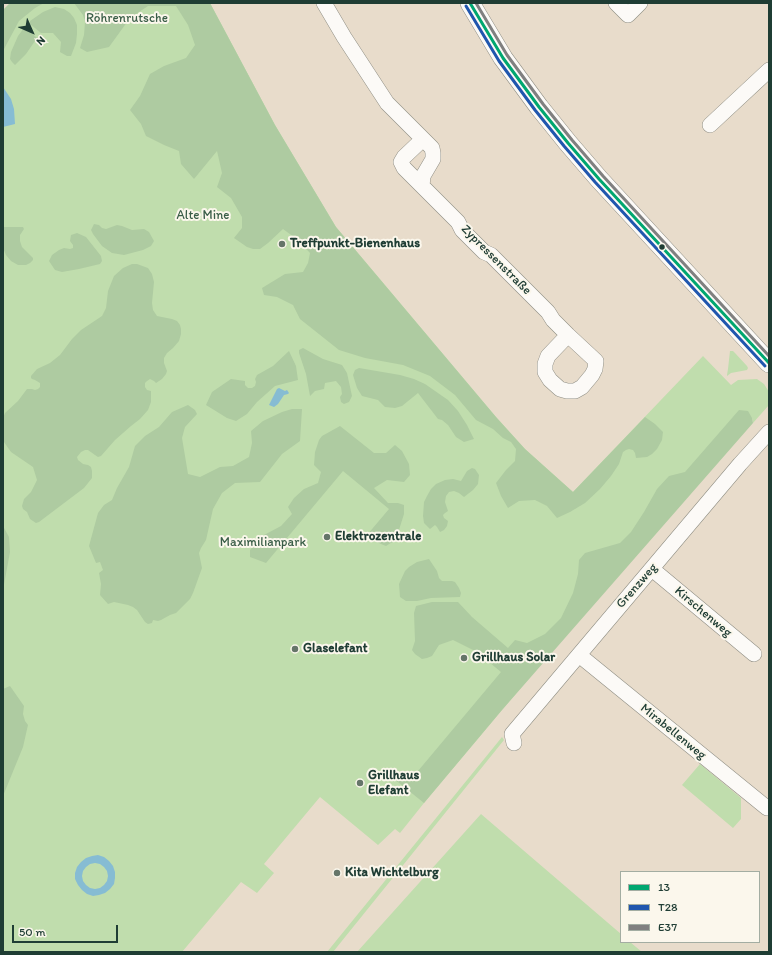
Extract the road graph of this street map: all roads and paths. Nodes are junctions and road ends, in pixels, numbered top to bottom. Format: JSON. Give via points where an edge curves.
{"nodes":[{"id":1,"x":324,"y":3,"type":"edge"},
{"id":2,"x":470,"y":3,"type":"edge"},
{"id":3,"x":616,"y":3,"type":"edge"},
{"id":4,"x":640,"y":3,"type":"edge"},
{"id":5,"x":769,"y":70,"type":"edge"},
{"id":6,"x":710,"y":125,"type":"dead end"},
{"id":7,"x":423,"y":139,"type":"junction"},
{"id":8,"x":422,"y":186,"type":"junction"},
{"id":9,"x":568,"y":336,"type":"dead end"},
{"id":10,"x":769,"y":363,"type":"edge"},
{"id":11,"x":769,"y":432,"type":"edge"},
{"id":12,"x":652,"y":569,"type":"junction"},
{"id":13,"x":754,"y":654,"type":"dead end"},
{"id":14,"x":579,"y":655,"type":"junction"},
{"id":15,"x":514,"y":744,"type":"dead end"},
{"id":16,"x":767,"y":808,"type":"dead end"}],
"edges":[{"from":1,"to":7,"type":"street","via":[[387,102]]},
{"from":2,"to":10,"type":"street","via":[[503,58],[568,143]]},
{"from":3,"to":4,"type":"street","via":[[628,15]]},
{"from":5,"to":6,"type":"street"},
{"from":7,"to":8,"type":"street","via":[[432,148],[433,153],[423,176]]},
{"from":7,"to":8,"type":"street","name":"Zypressenstraße","via":[[401,162]]},
{"from":8,"to":9,"type":"street","name":"Zypressenstraße","via":[[458,222],[462,230],[548,312]]},
{"from":11,"to":12,"type":"street","name":"Grenzweg"},
{"from":12,"to":13,"type":"street","name":"Kirschenweg"},
{"from":12,"to":14,"type":"street","name":"Grenzweg"},
{"from":14,"to":15,"type":"street","name":"Grenzweg","via":[[512,734]]},
{"from":14,"to":16,"type":"street","name":"Mirabellenweg"}]}
